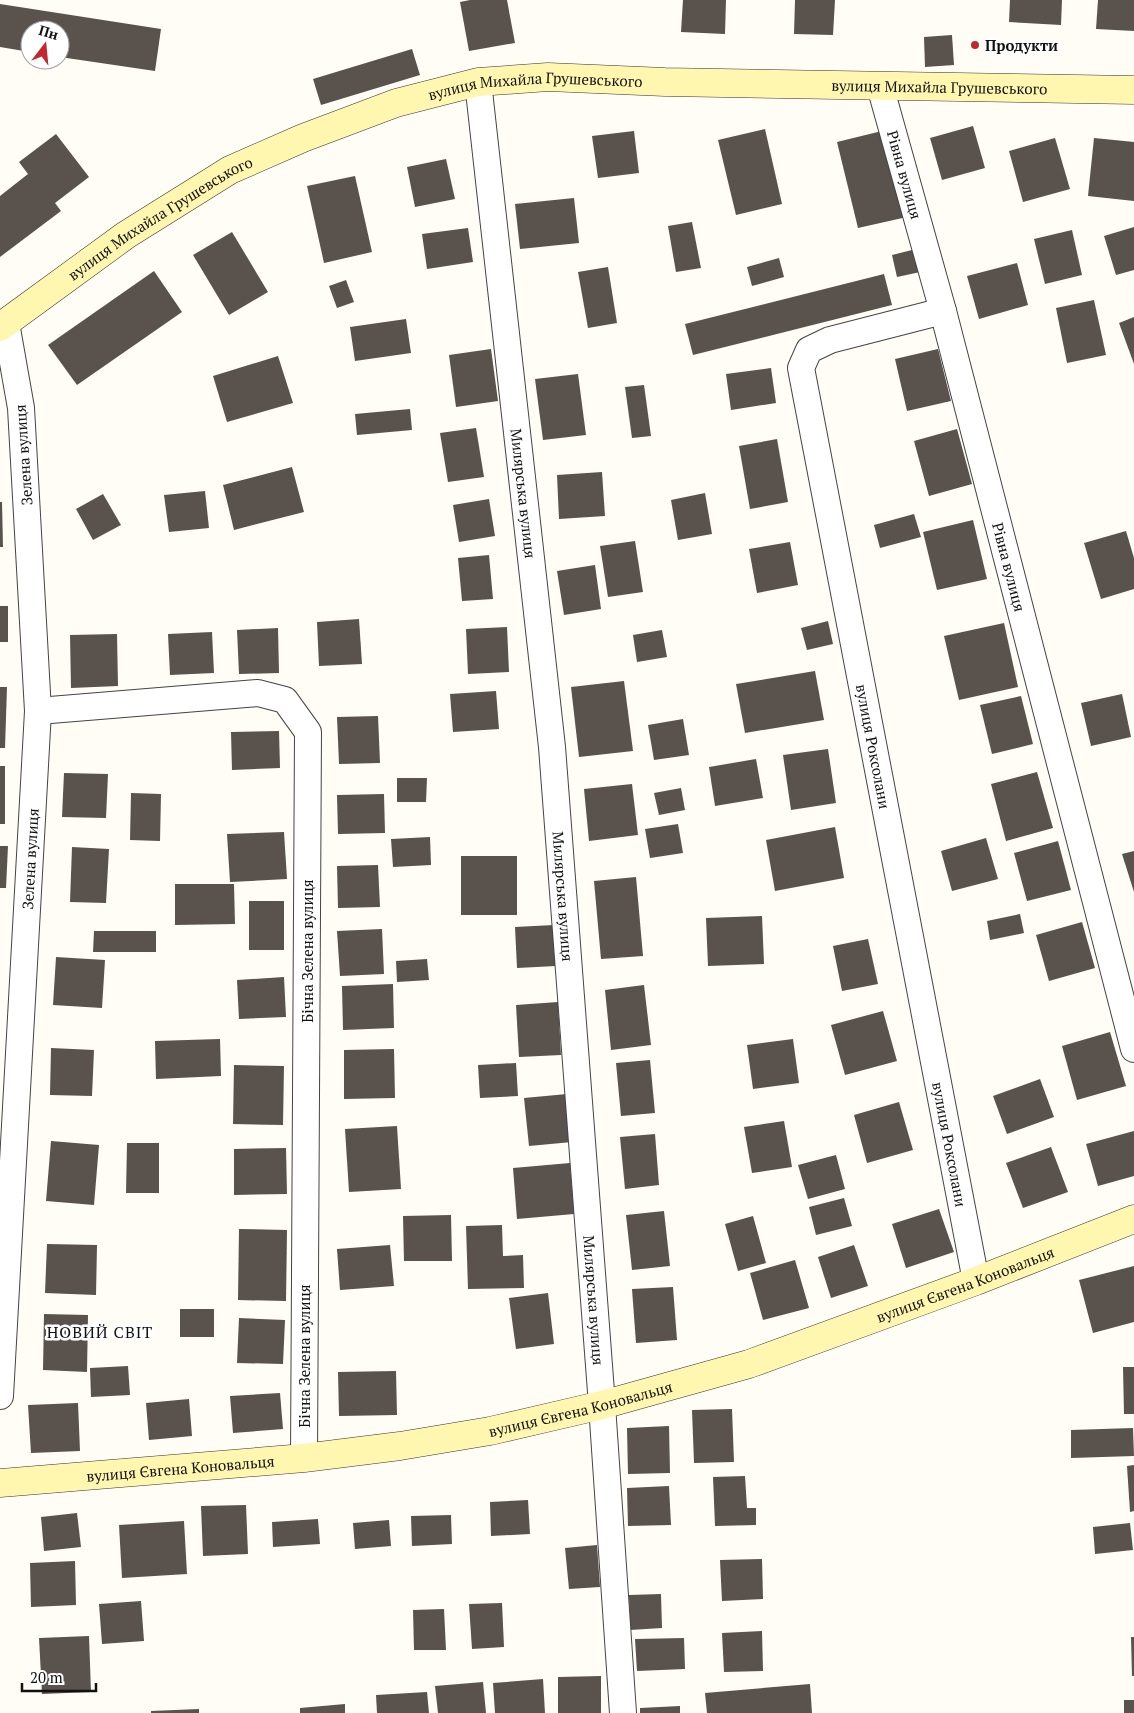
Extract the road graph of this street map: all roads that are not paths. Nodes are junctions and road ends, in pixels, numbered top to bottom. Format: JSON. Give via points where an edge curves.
{"nodes":[{"id":1,"x":478,"y":82,"type":"junction"},
{"id":2,"x":880,"y":86,"type":"junction"},
{"id":3,"x":1134,"y":90,"type":"edge"},
{"id":4,"x":943,"y":311,"type":"junction"},
{"id":5,"x":3,"y":325,"type":"edge"},
{"id":6,"x":38,"y":711,"type":"junction"},
{"id":7,"x":1134,"y":1049,"type":"edge"},
{"id":8,"x":1134,"y":1220,"type":"edge"},
{"id":9,"x":976,"y":1281,"type":"junction"},
{"id":10,"x":0,"y":1396,"type":"edge"},
{"id":11,"x":602,"y":1405,"type":"junction"},
{"id":12,"x":304,"y":1458,"type":"junction"},
{"id":13,"x":0,"y":1483,"type":"edge"},
{"id":14,"x":624,"y":1713,"type":"edge"}],
"edges":[{"from":1,"to":2,"type":"street","name":"вулиця Михайла Грушевського","via":[[548,77]]},
{"from":1,"to":5,"type":"street","name":"вулиця Михайла Грушевського","via":[[396,103],[230,170],[126,235]]},
{"from":1,"to":11,"type":"street","name":"Милярська вулиця","via":[[552,747]]},
{"from":2,"to":3,"type":"street","name":"вулиця Михайла Грушевського"},
{"from":2,"to":4,"type":"street","name":"Рівна вулиця"},
{"from":4,"to":7,"type":"street","name":"Рівна вулиця"},
{"from":4,"to":9,"type":"street","name":"вулиця Роксолани","via":[[830,340],[809,350],[801,368]]},
{"from":5,"to":6,"type":"street","name":"Зелена вулиця","via":[[21,408]]},
{"from":6,"to":10,"type":"street","name":"Зелена вулиця"},
{"from":6,"to":12,"type":"street","name":"Бічна Зелена вулиця","via":[[258,693],[286,700],[308,732]]},
{"from":8,"to":9,"type":"street","name":"вулиця Євгена Коновальця"},
{"from":9,"to":11,"type":"street","name":"вулиця Євгена Коновальця","via":[[749,1364]]},
{"from":11,"to":12,"type":"street","name":"вулиця Євгена Коновальця","via":[[490,1431]]},
{"from":11,"to":14,"type":"street","name":"Милярська вулиця"},
{"from":12,"to":13,"type":"street","name":"вулиця Євгена Коновальця"}]}
